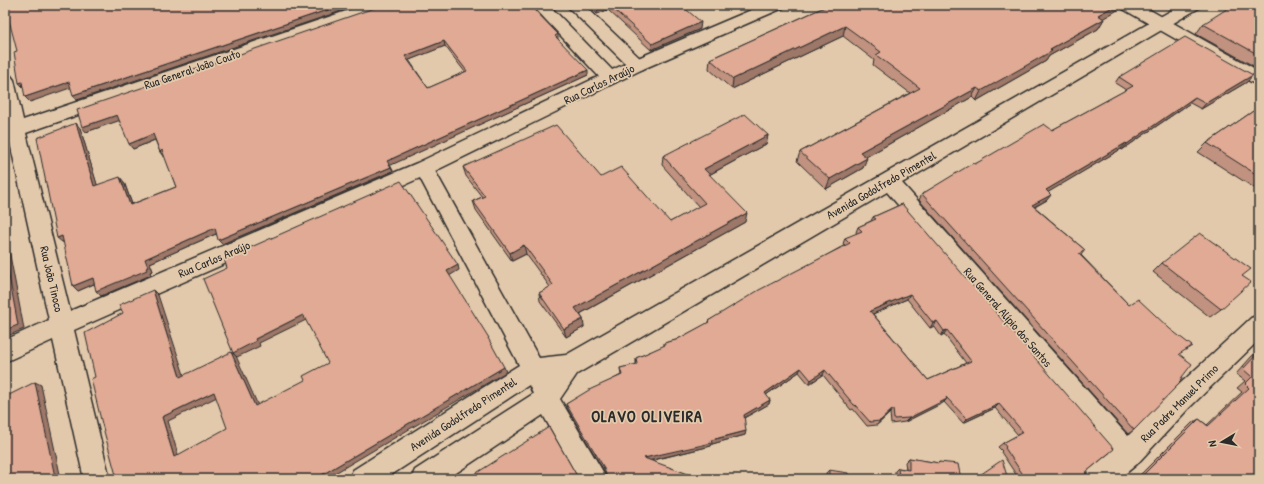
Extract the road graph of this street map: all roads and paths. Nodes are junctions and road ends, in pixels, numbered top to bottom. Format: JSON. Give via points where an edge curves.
{"nodes":[{"id":1,"x":380,"y":5,"type":"edge"},
{"id":2,"x":540,"y":5,"type":"edge"},
{"id":3,"x":574,"y":5,"type":"edge"},
{"id":4,"x":777,"y":5,"type":"edge"},
{"id":5,"x":1129,"y":5,"type":"edge"},
{"id":6,"x":1193,"y":5,"type":"edge"},
{"id":7,"x":1162,"y":24,"type":"junction"},
{"id":8,"x":637,"y":65,"type":"junction"},
{"id":9,"x":610,"y":78,"type":"junction"},
{"id":10,"x":1259,"y":79,"type":"edge"},
{"id":11,"x":5,"y":80,"type":"edge"},
{"id":12,"x":11,"y":131,"type":"edge"},
{"id":13,"x":424,"y":168,"type":"junction"},
{"id":14,"x":888,"y":180,"type":"junction"},
{"id":15,"x":62,"y":325,"type":"junction"},
{"id":16,"x":1259,"y":325,"type":"edge"},
{"id":17,"x":5,"y":351,"type":"edge"},
{"id":18,"x":540,"y":383,"type":"junction"},
{"id":19,"x":1128,"y":455,"type":"junction"},
{"id":20,"x":97,"y":479,"type":"edge"},
{"id":21,"x":362,"y":479,"type":"edge"},
{"id":22,"x":424,"y":479,"type":"edge"},
{"id":23,"x":593,"y":479,"type":"edge"},
{"id":24,"x":1098,"y":479,"type":"edge"}],
"edges":[{"from":1,"to":12,"type":"street","name":"Rua General João Couto"},
{"from":2,"to":9,"type":"street"},
{"from":3,"to":8,"type":"street"},
{"from":4,"to":8,"type":"street","name":"Rua Carlos Araújo"},
{"from":5,"to":7,"type":"street"},
{"from":6,"to":7,"type":"street","name":"Avenida Godolfredo Pimentel"},
{"from":7,"to":10,"type":"street"},
{"from":7,"to":14,"type":"street","name":"Avenida Godolfredo Pimentel"},
{"from":8,"to":9,"type":"street","name":"Rua Carlos Araújo"},
{"from":9,"to":13,"type":"street","name":"Rua Carlos Araújo"},
{"from":11,"to":12,"type":"street","name":"Rua João Tinoco"},
{"from":12,"to":15,"type":"street","name":"Rua João Tinoco"},
{"from":13,"to":15,"type":"street","name":"Rua Carlos Araújo"},
{"from":13,"to":18,"type":"street"},
{"from":14,"to":18,"type":"street","name":"Avenida Godolfredo Pimentel"},
{"from":14,"to":19,"type":"street","name":"Rua General Alípio dos Santos"},
{"from":15,"to":17,"type":"street","name":"Rua Carlos Araújo"},
{"from":15,"to":20,"type":"street","name":"Rua João Tinoco"},
{"from":16,"to":19,"type":"street","name":"Rua Padre Manuel Primo","via":[[1179,401]]},
{"from":18,"to":21,"type":"street","name":"Avenida Godolfredo Pimentel"},
{"from":18,"to":22,"type":"street","name":"Avenida Godolfredo Pimentel"},
{"from":18,"to":23,"type":"street"},
{"from":19,"to":24,"type":"street","name":"Rua Padre Manuel Primo"}]}
